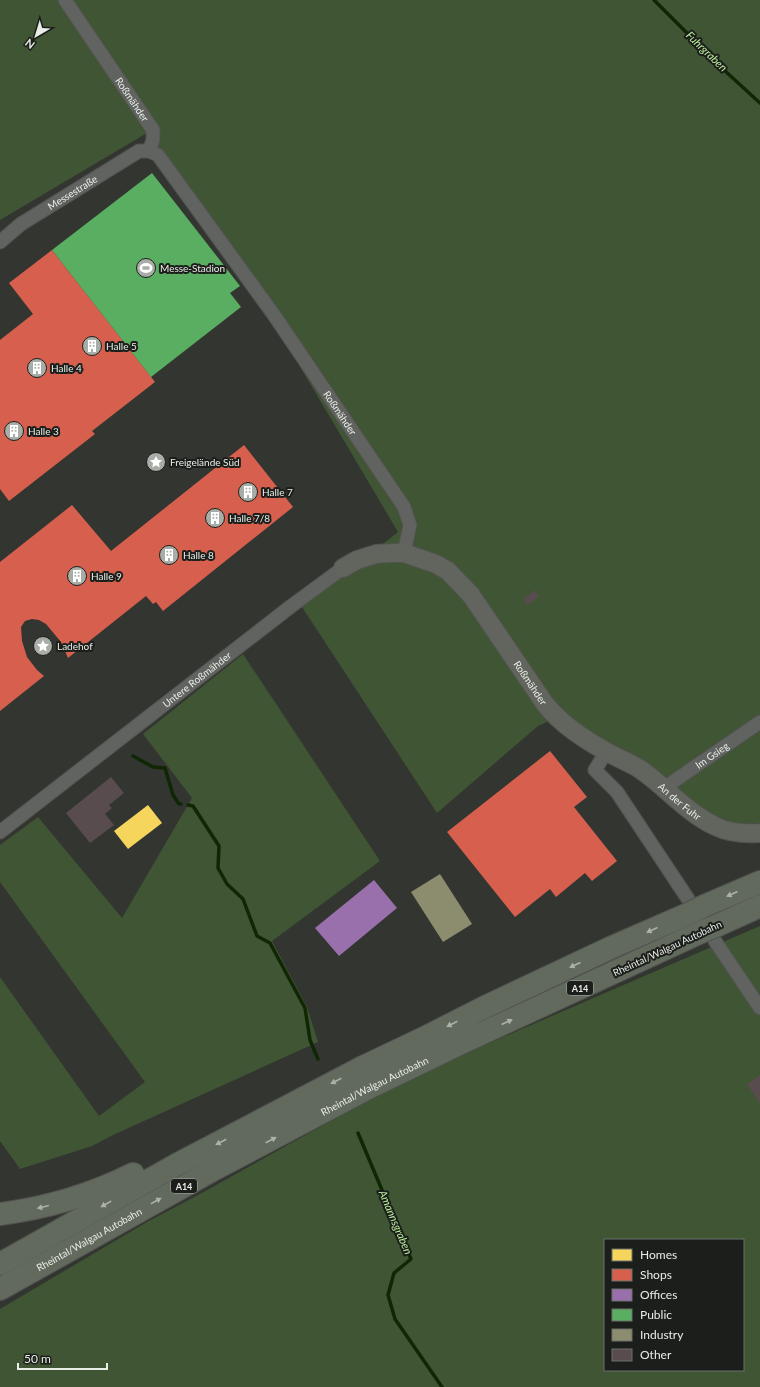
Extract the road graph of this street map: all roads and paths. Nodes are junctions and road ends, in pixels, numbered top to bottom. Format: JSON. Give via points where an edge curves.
{"nodes":[{"id":1,"x":65,"y":0,"type":"edge"},
{"id":2,"x":149,"y":151,"type":"junction"},
{"id":3,"x":0,"y":242,"type":"edge"},
{"id":4,"x":404,"y":553,"type":"junction"},
{"id":5,"x":343,"y":568,"type":"joint"},
{"id":6,"x":760,"y":722,"type":"edge"},
{"id":7,"x":606,"y":752,"type":"junction"},
{"id":8,"x":664,"y":788,"type":"junction"},
{"id":9,"x":0,"y":832,"type":"edge"},
{"id":10,"x":760,"y":833,"type":"edge"},
{"id":11,"x":760,"y":882,"type":"edge"},
{"id":12,"x":693,"y":906,"type":"junction"},
{"id":13,"x":760,"y":906,"type":"edge"},
{"id":14,"x":711,"y":933,"type":"junction"},
{"id":15,"x":760,"y":1008,"type":"edge"},
{"id":16,"x":176,"y":1165,"type":"junction"},
{"id":17,"x":0,"y":1214,"type":"edge"},
{"id":18,"x":0,"y":1264,"type":"edge"},
{"id":19,"x":0,"y":1288,"type":"edge"}],
"edges":[{"from":1,"to":2,"type":"street","name":"Roßmähder","via":[[153,130]]},
{"from":2,"to":3,"type":"street","name":"Messestraße","via":[[139,151],[21,224]]},
{"from":2,"to":4,"type":"street","name":"Roßmähder","via":[[158,155],[274,315],[404,507],[410,525]]},
{"from":4,"to":5,"type":"main road","name":"Untere Roßmähder","via":[[376,554]]},
{"from":4,"to":7,"type":"main road","name":"Roßmähder","via":[[448,571],[470,595],[555,716]]},
{"from":5,"to":9,"type":"street","name":"Untere Roßmähder"},
{"from":6,"to":8,"type":"street","name":"Im Gsieg"},
{"from":7,"to":8,"type":"main road","name":"An der Fuhr","via":[[638,768]]},
{"from":7,"to":12,"type":"street","via":[[596,770],[616,792]]},
{"from":8,"to":10,"type":"main road","name":"An der Fuhr","via":[[687,808],[717,827],[732,832]]},
{"from":11,"to":12,"type":"highway","name":"Rheintal/Walgau Autobahn","number":"A14","one_way":true},
{"from":12,"to":16,"type":"highway","name":"Rheintal/Walgau Autobahn","number":"A14","one_way":true,"via":[[363,1067]]},
{"from":13,"to":14,"type":"highway","name":"Rheintal/Walgau Autobahn","number":"A14"},
{"from":14,"to":15,"type":"street"},
{"from":19,"to":14,"type":"highway","name":"Rheintal/Walgau Autobahn","number":"A14","one_way":true,"via":[[211,1171],[370,1087],[459,1044]]},
{"from":16,"to":17,"type":"highway","one_way":true,"via":[[144,1169],[110,1185],[61,1202]]},
{"from":16,"to":18,"type":"highway","name":"Rheintal/Walgau Autobahn","number":"A14","one_way":true}]}
